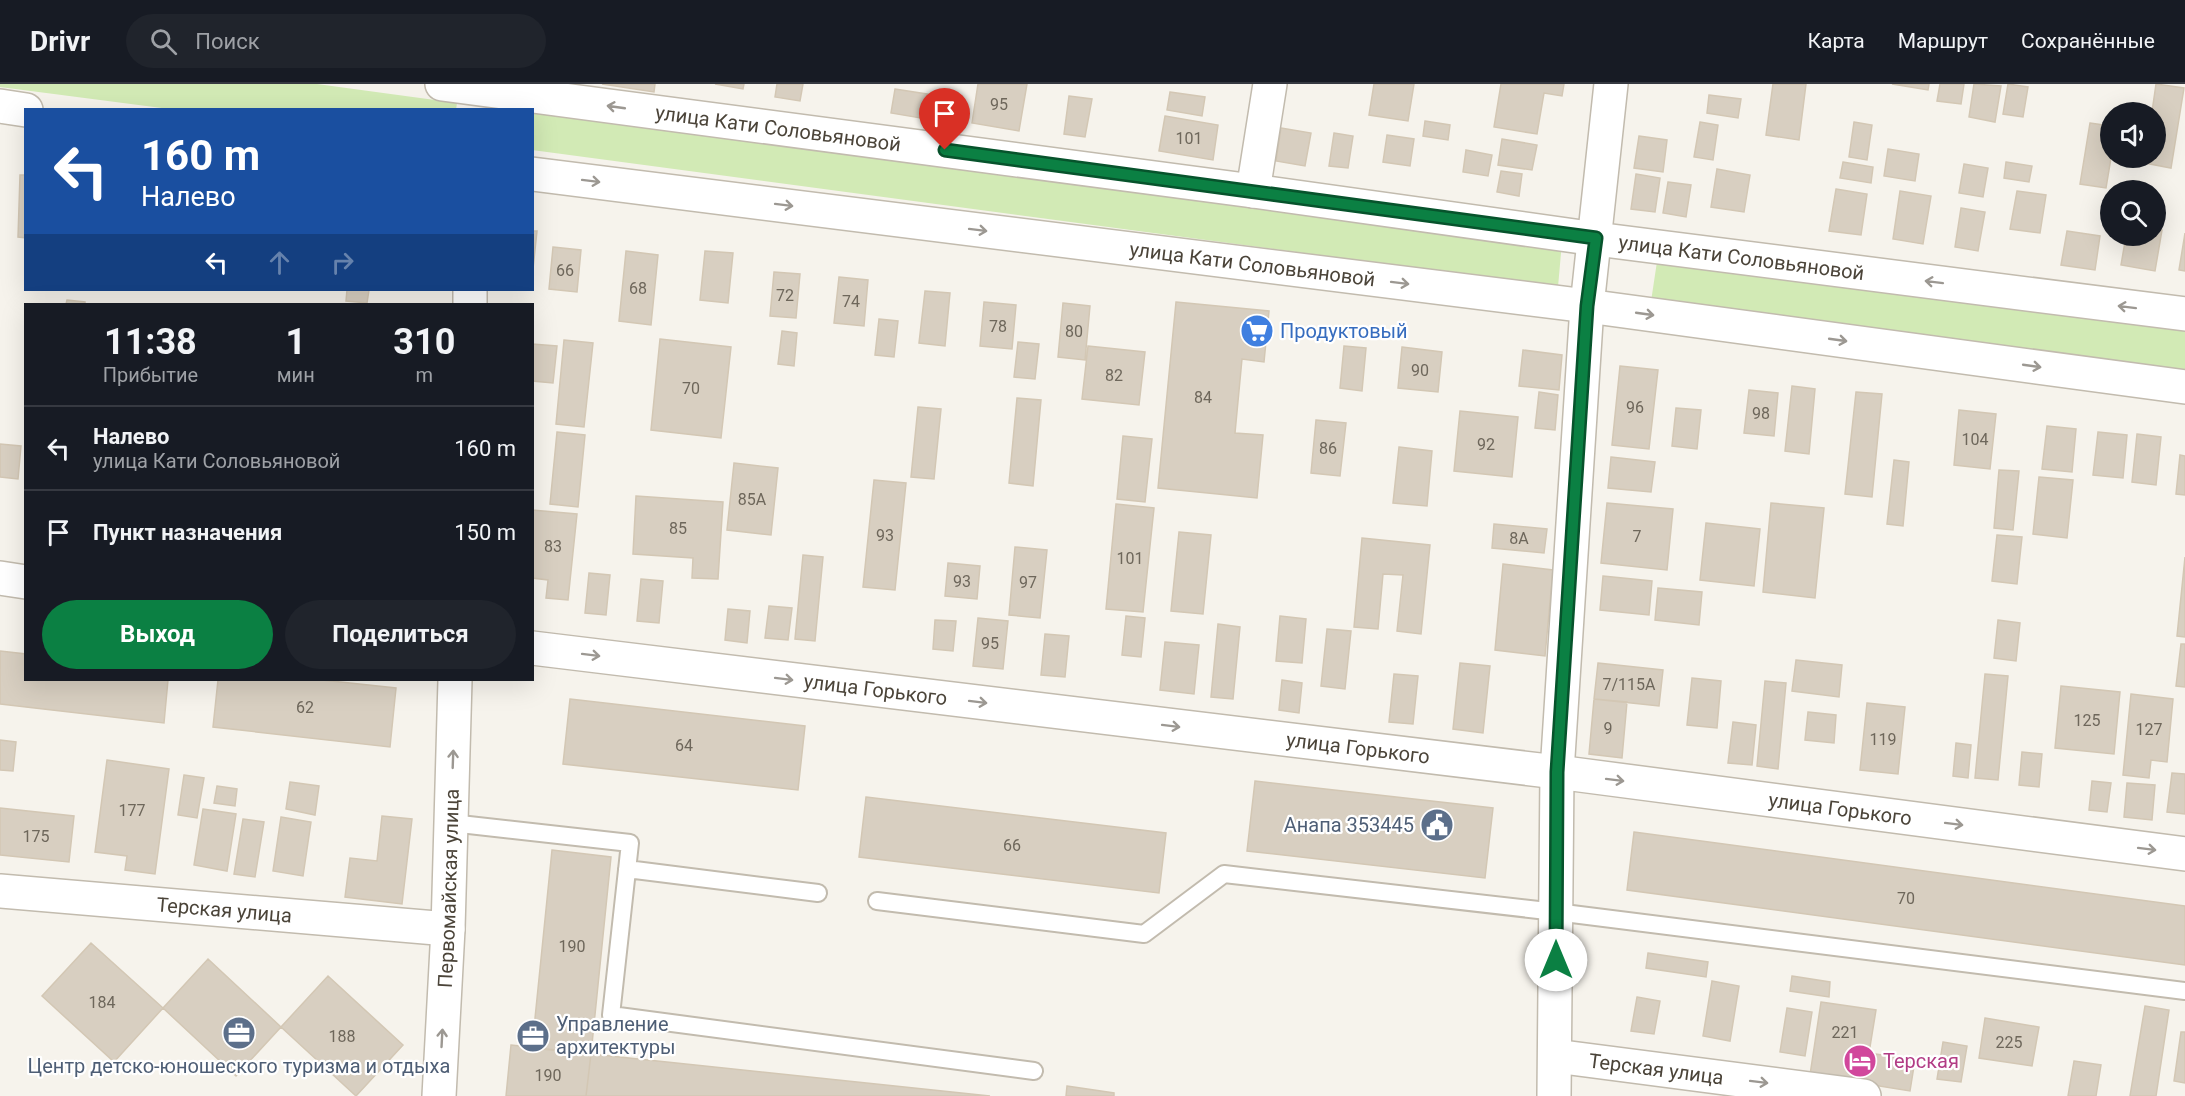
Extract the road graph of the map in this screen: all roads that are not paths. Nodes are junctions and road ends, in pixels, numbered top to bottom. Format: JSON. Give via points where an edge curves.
{"nodes":[{"id":1,"x":442,"y":84,"type":"edge"},
{"id":2,"x":1269,"y":84,"type":"edge"},
{"id":3,"x":1611,"y":84,"type":"edge"},
{"id":4,"x":485,"y":94,"type":"edge"},
{"id":5,"x":0,"y":106,"type":"edge"},
{"id":6,"x":24,"y":110,"type":"edge"},
{"id":7,"x":534,"y":174,"type":"edge"},
{"id":8,"x":1253,"y":191,"type":"junction"},
{"id":9,"x":1596,"y":238,"type":"junction"},
{"id":10,"x":1587,"y":306,"type":"junction"},
{"id":11,"x":2185,"y":314,"type":"edge"},
{"id":12,"x":2185,"y":387,"type":"edge"},
{"id":13,"x":0,"y":578,"type":"edge"},
{"id":14,"x":24,"y":582,"type":"edge"},
{"id":15,"x":534,"y":648,"type":"edge"},
{"id":16,"x":455,"y":681,"type":"edge"},
{"id":17,"x":1557,"y":772,"type":"junction"},
{"id":18,"x":451,"y":823,"type":"junction"},
{"id":19,"x":2185,"y":854,"type":"edge"},
{"id":20,"x":627,"y":869,"type":"junction"},
{"id":21,"x":0,"y":891,"type":"edge"},
{"id":22,"x":818,"y":893,"type":"dead end"},
{"id":23,"x":877,"y":901,"type":"dead end"},
{"id":24,"x":1556,"y":912,"type":"junction"},
{"id":25,"x":448,"y":929,"type":"junction"},
{"id":26,"x":2185,"y":992,"type":"edge"},
{"id":27,"x":1555,"y":1056,"type":"junction"},
{"id":28,"x":1034,"y":1071,"type":"dead end"},
{"id":29,"x":439,"y":1096,"type":"edge"},
{"id":30,"x":1554,"y":1096,"type":"edge"},
{"id":31,"x":1864,"y":1096,"type":"edge"}],
"edges":[{"from":1,"to":4,"type":"street","name":"улица Кати Соловьяновой"},
{"from":2,"to":8,"type":"street"},
{"from":3,"to":9,"type":"street"},
{"from":8,"to":4,"type":"street","name":"улица Кати Соловьяновой","one_way":true},
{"from":5,"to":6,"type":"street"},
{"from":7,"to":10,"type":"street","name":"улица Кати Соловьяновой","one_way":true},
{"from":8,"to":9,"type":"street","name":"улица Кати Соловьяновой"},
{"from":9,"to":10,"type":"street"},
{"from":11,"to":9,"type":"street","name":"улица Кати Соловьяновой","one_way":true},
{"from":10,"to":12,"type":"street","name":"улица Кати Соловьяновой","one_way":true},
{"from":10,"to":17,"type":"street"},
{"from":13,"to":14,"type":"street"},
{"from":15,"to":17,"type":"street","name":"улица Горького","one_way":true},
{"from":18,"to":16,"type":"street","name":"Первомайская улица","one_way":true},
{"from":17,"to":19,"type":"street","name":"улица Горького","one_way":true},
{"from":17,"to":24,"type":"street"},
{"from":18,"to":20,"type":"lane","via":[[630,843]]},
{"from":18,"to":25,"type":"street","name":"Первомайская улица"},
{"from":20,"to":22,"type":"lane"},
{"from":20,"to":28,"type":"lane","via":[[611,1015]]},
{"from":21,"to":25,"type":"street","name":"Терская улица"},
{"from":23,"to":24,"type":"lane","via":[[1144,934],[1224,874]]},
{"from":24,"to":26,"type":"lane"},
{"from":24,"to":27,"type":"street"},
{"from":29,"to":25,"type":"street","name":"Первомайская улица","one_way":true},
{"from":27,"to":30,"type":"street"},
{"from":27,"to":31,"type":"street","name":"Терская улица","one_way":true}]}
